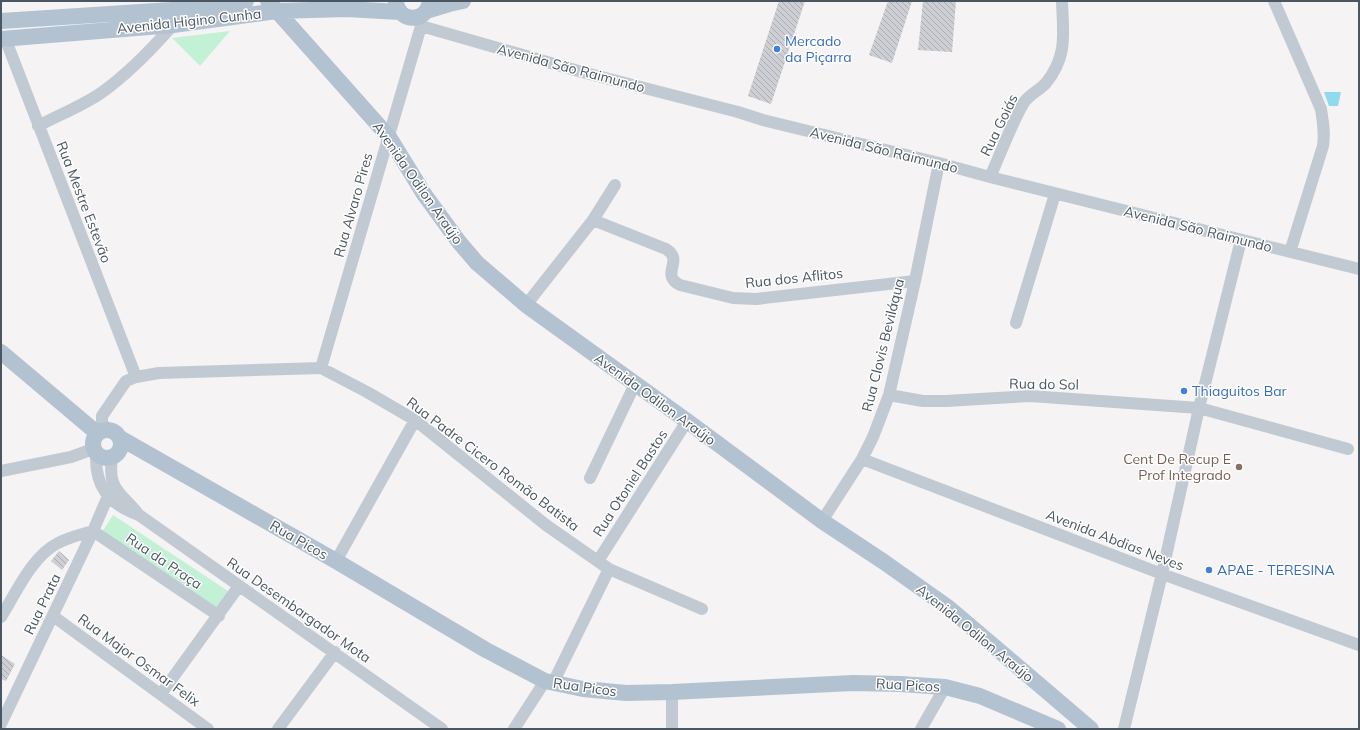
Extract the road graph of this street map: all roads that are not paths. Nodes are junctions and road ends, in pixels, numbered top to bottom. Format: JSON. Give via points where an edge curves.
{"nodes":[{"id":1,"x":246,"y":1,"type":"edge"},
{"id":2,"x":463,"y":1,"type":"edge"},
{"id":3,"x":1062,"y":1,"type":"edge"},
{"id":4,"x":1274,"y":1,"type":"edge"},
{"id":5,"x":272,"y":6,"type":"edge"},
{"id":6,"x":398,"y":6,"type":"edge"},
{"id":7,"x":424,"y":14,"type":"edge"},
{"id":8,"x":1,"y":21,"type":"edge"},
{"id":9,"x":173,"y":25,"type":"junction"},
{"id":10,"x":3,"y":39,"type":"edge"},
{"id":11,"x":38,"y":126,"type":"junction"},
{"id":12,"x":389,"y":137,"type":"junction"},
{"id":13,"x":939,"y":163,"type":"junction"},
{"id":14,"x":990,"y":178,"type":"junction"},
{"id":15,"x":615,"y":185,"type":"dead end"},
{"id":16,"x":1055,"y":194,"type":"junction"},
{"id":17,"x":593,"y":220,"type":"junction"},
{"id":18,"x":1241,"y":240,"type":"junction"},
{"id":19,"x":1290,"y":252,"type":"junction"},
{"id":20,"x":1359,"y":270,"type":"edge"},
{"id":21,"x":915,"y":281,"type":"junction"},
{"id":22,"x":526,"y":305,"type":"junction"},
{"id":23,"x":1016,"y":323,"type":"dead end"},
{"id":24,"x":1,"y":352,"type":"edge"},
{"id":25,"x":321,"y":368,"type":"junction"},
{"id":26,"x":136,"y":377,"type":"junction"},
{"id":27,"x":635,"y":384,"type":"junction"},
{"id":28,"x":888,"y":395,"type":"junction"},
{"id":29,"x":1199,"y":408,"type":"junction"},
{"id":30,"x":415,"y":420,"type":"junction"},
{"id":31,"x":687,"y":421,"type":"junction"},
{"id":32,"x":101,"y":432,"type":"junction"},
{"id":33,"x":120,"y":438,"type":"junction"},
{"id":34,"x":1348,"y":448,"type":"dead end"},
{"id":35,"x":95,"y":451,"type":"junction"},
{"id":36,"x":112,"y":457,"type":"junction"},
{"id":37,"x":862,"y":459,"type":"junction"},
{"id":38,"x":1,"y":471,"type":"edge"},
{"id":39,"x":590,"y":478,"type":"dead end"},
{"id":40,"x":108,"y":496,"type":"junction"},
{"id":41,"x":139,"y":515,"type":"junction"},
{"id":42,"x":822,"y":521,"type":"junction"},
{"id":43,"x":93,"y":531,"type":"junction"},
{"id":44,"x":598,"y":561,"type":"junction"},
{"id":45,"x":336,"y":562,"type":"junction"},
{"id":46,"x":609,"y":569,"type":"junction"},
{"id":47,"x":1162,"y":574,"type":"junction"},
{"id":48,"x":239,"y":586,"type":"junction"},
{"id":49,"x":702,"y":609,"type":"dead end"},
{"id":50,"x":53,"y":616,"type":"junction"},
{"id":51,"x":219,"y":616,"type":"junction"},
{"id":52,"x":1,"y":618,"type":"edge"},
{"id":53,"x":1359,"y":645,"type":"edge"},
{"id":54,"x":334,"y":652,"type":"junction"},
{"id":55,"x":549,"y":682,"type":"junction"},
{"id":56,"x":945,"y":687,"type":"junction"},
{"id":57,"x":672,"y":692,"type":"junction"},
{"id":58,"x":161,"y":694,"type":"junction"},
{"id":59,"x":1,"y":724,"type":"edge"},
{"id":60,"x":428,"y":725,"type":"edge"},
{"id":61,"x":208,"y":729,"type":"edge"},
{"id":62,"x":278,"y":729,"type":"edge"},
{"id":63,"x":442,"y":729,"type":"edge"},
{"id":64,"x":514,"y":729,"type":"edge"},
{"id":65,"x":672,"y":729,"type":"edge"},
{"id":66,"x":921,"y":729,"type":"edge"},
{"id":67,"x":1058,"y":729,"type":"edge"},
{"id":68,"x":1091,"y":729,"type":"edge"},
{"id":69,"x":1124,"y":729,"type":"edge"}],
"edges":[{"from":1,"to":8,"type":"main road","name":"Avenida Higino Cunha","via":[[171,10]]},
{"from":2,"to":7,"type":"main road"},
{"from":3,"to":14,"type":"street","name":"Rua Goiás","via":[[1064,43],[1061,55],[1045,84],[1024,102]]},
{"from":4,"to":19,"type":"street","via":[[1321,109],[1325,136]]},
{"from":5,"to":6,"type":"main road","name":"Avenida Higino Cunha","via":[[352,9]]},
{"from":5,"to":9,"type":"main road","name":"Avenida Higino Cunha"},
{"from":5,"to":12,"type":"main road","name":"Avenida Odilon Araújo"},
{"from":6,"to":7,"type":"main road","name":"Avenida Higino Cunha","via":[[408,17]]},
{"from":7,"to":12,"type":"street","name":"Rua Alvaro Pires"},
{"from":7,"to":13,"type":"street","name":"Avenida São Raimundo","via":[[582,72]]},
{"from":9,"to":10,"type":"main road","name":"Avenida Higino Cunha"},
{"from":9,"to":11,"type":"street","via":[[115,83],[87,101]]},
{"from":10,"to":11,"type":"street","name":"Rua Mestre Estevão"},
{"from":11,"to":26,"type":"street","name":"Rua Mestre Estevão"},
{"from":12,"to":22,"type":"main road","name":"Avenida Odilon Araújo","via":[[424,194],[476,263]]},
{"from":12,"to":25,"type":"street","name":"Rua Alvaro Pires"},
{"from":13,"to":14,"type":"street","name":"Avenida São Raimundo"},
{"from":13,"to":21,"type":"street","name":"Rua Clovis Beviláqua"},
{"from":14,"to":16,"type":"street","name":"Avenida São Raimundo"},
{"from":15,"to":17,"type":"street"},
{"from":16,"to":18,"type":"street","name":"Avenida São Raimundo"},
{"from":16,"to":23,"type":"street"},
{"from":17,"to":21,"type":"street","name":"Rua dos Aflitos","via":[[670,252],[674,260],[671,274],[675,283],[733,298],[779,297]]},
{"from":17,"to":22,"type":"street"},
{"from":18,"to":19,"type":"street","name":"Avenida São Raimundo"},
{"from":18,"to":29,"type":"street"},
{"from":19,"to":20,"type":"street","name":"Avenida São Raimundo"},
{"from":21,"to":28,"type":"street","name":"Rua Clovis Beviláqua"},
{"from":22,"to":27,"type":"main road","name":"Avenida Odilon Araújo"},
{"from":24,"to":32,"type":"main road"},
{"from":25,"to":26,"type":"street","name":"Rua Padre Cicero Romão Batista","via":[[159,373]]},
{"from":25,"to":30,"type":"street","name":"Rua Padre Cicero Romão Batista"},
{"from":26,"to":32,"type":"street","name":"Rua Padre Cicero Romão Batista","via":[[126,381],[102,416]]},
{"from":27,"to":31,"type":"main road","name":"Avenida Odilon Araújo"},
{"from":27,"to":39,"type":"street"},
{"from":28,"to":29,"type":"street","name":"Rua do Sol","via":[[923,401],[1030,396]]},
{"from":28,"to":37,"type":"street","name":"Rua Clovis Beviláqua","via":[[873,438]]},
{"from":29,"to":34,"type":"street","name":"Rua do Sol"},
{"from":29,"to":47,"type":"street"},
{"from":30,"to":44,"type":"street","name":"Rua Padre Cicero Romão Batista","via":[[546,525]]},
{"from":30,"to":45,"type":"street"},
{"from":31,"to":42,"type":"main road","name":"Avenida Odilon Araújo"},
{"from":31,"to":44,"type":"street","name":"Rua Otoniel Bastos"},
{"from":32,"to":33,"type":"main road","via":[[111,430]]},
{"from":32,"to":35,"type":"main road","via":[[94,437],[92,443]]},
{"from":33,"to":36,"type":"main road","via":[[120,449]]},
{"from":33,"to":45,"type":"main road","name":"Rua Picos"},
{"from":35,"to":36,"type":"main road","via":[[101,457]]},
{"from":35,"to":38,"type":"street"},
{"from":35,"to":40,"type":"street","name":"Rua Desembargador Mota","via":[[100,485]]},
{"from":36,"to":41,"type":"street","name":"Rua Desembargador Mota","via":[[114,485]]},
{"from":37,"to":42,"type":"street","name":"Rua Clovis Beviláqua"},
{"from":37,"to":47,"type":"street","name":"Avenida Abdias Neves"},
{"from":40,"to":41,"type":"street","name":"Rua Desembargador Mota","via":[[128,511]]},
{"from":40,"to":43,"type":"street","name":"Rua Prata"},
{"from":41,"to":48,"type":"street","name":"Rua Desembargador Mota"},
{"from":42,"to":68,"type":"main road","name":"Avenida Odilon Araújo","via":[[949,608]]},
{"from":43,"to":50,"type":"street","name":"Rua Prata"},
{"from":43,"to":51,"type":"street","name":"Rua da Praça"},
{"from":43,"to":52,"type":"street","via":[[57,543],[45,552],[34,564]]},
{"from":44,"to":46,"type":"street","name":"Rua Padre Cicero Romão Batista"},
{"from":45,"to":55,"type":"main road","name":"Rua Picos","via":[[486,650]]},
{"from":46,"to":49,"type":"street","name":"Rua Padre Cicero Romão Batista"},
{"from":46,"to":55,"type":"street"},
{"from":47,"to":53,"type":"street","name":"Avenida Abdias Neves"},
{"from":47,"to":69,"type":"street"},
{"from":48,"to":51,"type":"street"},
{"from":48,"to":54,"type":"street","name":"Rua Desembargador Mota"},
{"from":50,"to":58,"type":"street","name":"Rua Major Osmar Felix"},
{"from":50,"to":59,"type":"street","name":"Rua Prata"},
{"from":51,"to":58,"type":"street"},
{"from":54,"to":60,"type":"street","name":"Rua Desembargador Mota"},
{"from":54,"to":62,"type":"street"},
{"from":55,"to":57,"type":"main road","name":"Rua Picos","via":[[626,693]]},
{"from":55,"to":64,"type":"street"},
{"from":56,"to":57,"type":"main road","name":"Rua Picos","via":[[853,683]]},
{"from":56,"to":66,"type":"street"},
{"from":56,"to":67,"type":"main road","name":"Rua Picos","via":[[980,696]]},
{"from":57,"to":65,"type":"street"},
{"from":58,"to":61,"type":"street","name":"Rua Major Osmar Felix"},
{"from":60,"to":63,"type":"street","name":"Rua Desembargador Mota"}]}
